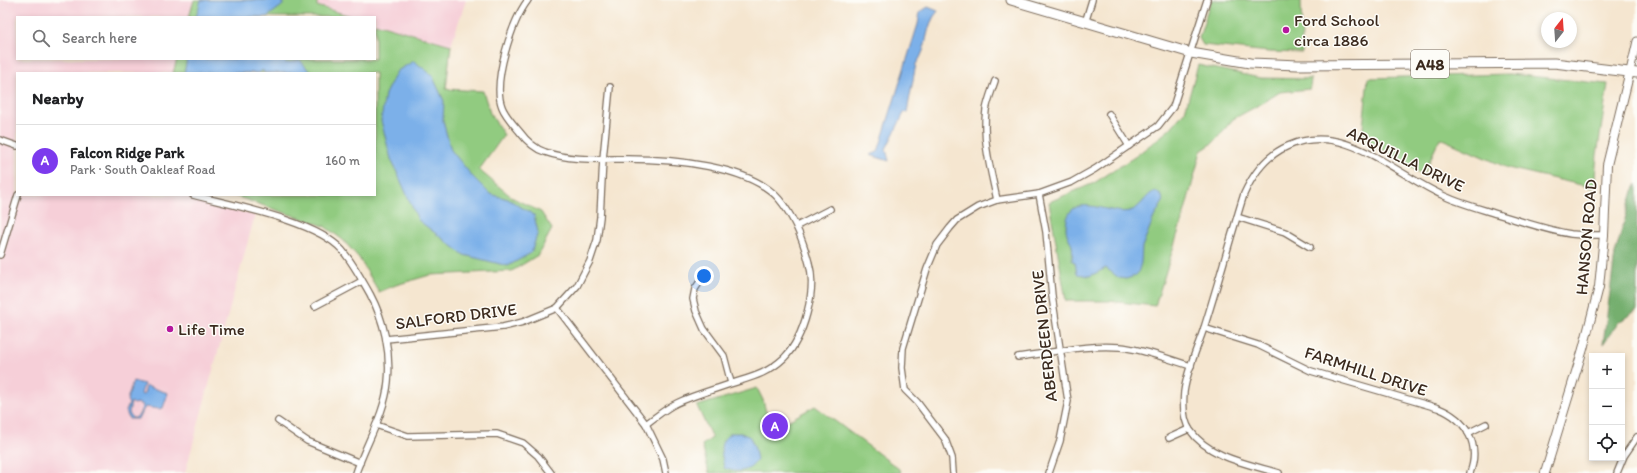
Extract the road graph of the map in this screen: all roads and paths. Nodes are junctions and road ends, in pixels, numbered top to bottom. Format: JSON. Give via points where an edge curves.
{"nodes":[{"id":1,"x":528,"y":0,"type":"edge"},
{"id":2,"x":1011,"y":0,"type":"edge"},
{"id":3,"x":1092,"y":0,"type":"edge"},
{"id":4,"x":1207,"y":0,"type":"edge"},
{"id":5,"x":1084,"y":23,"type":"junction"},
{"id":6,"x":1637,"y":41,"type":"edge"},
{"id":7,"x":1190,"y":53,"type":"junction"},
{"id":8,"x":1633,"y":72,"type":"edge"},
{"id":9,"x":995,"y":81,"type":"dead end"},
{"id":10,"x":610,"y":87,"type":"dead end"},
{"id":11,"x":1109,"y":114,"type":"dead end"},
{"id":12,"x":0,"y":140,"type":"edge"},
{"id":13,"x":16,"y":146,"type":"edge"},
{"id":14,"x":1129,"y":146,"type":"junction"},
{"id":15,"x":603,"y":159,"type":"junction"},
{"id":16,"x":1039,"y":194,"type":"junction"},
{"id":17,"x":18,"y":196,"type":"edge"},
{"id":18,"x":197,"y":196,"type":"edge"},
{"id":19,"x":997,"y":200,"type":"junction"},
{"id":20,"x":830,"y":209,"type":"dead end"},
{"id":21,"x":1237,"y":217,"type":"junction"},
{"id":22,"x":797,"y":226,"type":"junction"},
{"id":23,"x":1604,"y":236,"type":"junction"},
{"id":24,"x":1310,"y":247,"type":"dead end"},
{"id":25,"x":0,"y":255,"type":"edge"},
{"id":26,"x":701,"y":280,"type":"dead end"},
{"id":27,"x":362,"y":281,"type":"junction"},
{"id":28,"x":315,"y":306,"type":"dead end"},
{"id":29,"x":557,"y":308,"type":"junction"},
{"id":30,"x":1204,"y":328,"type":"junction"},
{"id":31,"x":386,"y":339,"type":"junction"},
{"id":32,"x":1061,"y":351,"type":"junction"},
{"id":33,"x":1018,"y":357,"type":"dead end"},
{"id":34,"x":1191,"y":366,"type":"junction"},
{"id":35,"x":731,"y":384,"type":"junction"},
{"id":36,"x":278,"y":421,"type":"dead end"},
{"id":37,"x":376,"y":424,"type":"junction"},
{"id":38,"x":646,"y":424,"type":"junction"},
{"id":39,"x":1486,"y":424,"type":"dead end"},
{"id":40,"x":1189,"y":429,"type":"junction"},
{"id":41,"x":1468,"y":433,"type":"junction"},
{"id":42,"x":1637,"y":437,"type":"edge"},
{"id":43,"x":1169,"y":438,"type":"dead end"},
{"id":44,"x":360,"y":463,"type":"junction"},
{"id":45,"x":356,"y":473,"type":"edge"},
{"id":46,"x":551,"y":473,"type":"edge"},
{"id":47,"x":666,"y":473,"type":"edge"},
{"id":48,"x":953,"y":473,"type":"edge"},
{"id":49,"x":1049,"y":473,"type":"edge"},
{"id":50,"x":1279,"y":473,"type":"edge"},
{"id":51,"x":1470,"y":473,"type":"edge"},
{"id":52,"x":1545,"y":473,"type":"edge"},
{"id":53,"x":1617,"y":473,"type":"edge"}],
"edges":[{"from":1,"to":15,"type":"street","via":[[518,17],[501,69],[498,88],[501,106],[525,139],[543,152],[563,157]]},
{"from":2,"to":5,"type":"main road","number":"A48"},
{"from":3,"to":5,"type":"street"},
{"from":4,"to":7,"type":"street"},
{"from":5,"to":7,"type":"main road","number":"A48"},
{"from":6,"to":8,"type":"street"},
{"from":7,"to":8,"type":"main road","number":"A48","via":[[1250,64],[1554,63]]},
{"from":7,"to":14,"type":"street","via":[[1173,107],[1158,126]]},
{"from":8,"to":23,"type":"main road","name":"HANSON ROAD","via":[[1607,165]]},
{"from":9,"to":19,"type":"street","via":[[986,110],[985,124]]},
{"from":10,"to":15,"type":"street","name":"SALFORD DRIVE"},
{"from":11,"to":14,"type":"street"},
{"from":12,"to":13,"type":"street"},
{"from":14,"to":16,"type":"street","via":[[1072,182]]},
{"from":15,"to":22,"type":"street","via":[[684,162],[742,176],[769,190],[781,202]]},
{"from":15,"to":29,"type":"street","name":"SALFORD DRIVE","via":[[597,240],[590,261],[576,286]]},
{"from":16,"to":19,"type":"street"},
{"from":16,"to":32,"type":"street","name":"ABERDEEN DRIVE"},
{"from":17,"to":25,"type":"street"},
{"from":18,"to":27,"type":"street","via":[[307,227],[326,237],[342,250]]},
{"from":19,"to":48,"type":"street","via":[[966,214],[943,236],[931,257],[903,348],[905,390],[945,439],[952,458]]},
{"from":20,"to":22,"type":"street"},
{"from":21,"to":23,"type":"street","name":"ARQUILLA DRIVE","via":[[1249,183],[1271,156],[1294,143],[1333,139],[1354,146],[1439,194],[1463,204],[1572,234]]},
{"from":21,"to":24,"type":"street","via":[[1285,232]]},
{"from":21,"to":30,"type":"street","name":"ARQUILLA DRIVE"},
{"from":22,"to":35,"type":"street","via":[[811,270],[812,286],[801,331],[790,351],[773,367],[759,375]]},
{"from":23,"to":52,"type":"main road","name":"HANSON ROAD","via":[[1599,287]]},
{"from":26,"to":35,"type":"street","via":[[692,299],[704,329],[724,356]]},
{"from":27,"to":28,"type":"street"},
{"from":27,"to":31,"type":"street","via":[[375,304]]},
{"from":29,"to":31,"type":"street","name":"SALFORD DRIVE","via":[[503,327]]},
{"from":29,"to":38,"type":"street"},
{"from":30,"to":34,"type":"street","name":"ARQUILLA DRIVE"},
{"from":30,"to":41,"type":"street","name":"FARMHILL DRIVE","via":[[1258,345],[1311,371],[1445,411],[1458,419]]},
{"from":31,"to":37,"type":"street","via":[[388,383]]},
{"from":32,"to":33,"type":"street"},
{"from":32,"to":34,"type":"street","via":[[1120,347]]},
{"from":32,"to":49,"type":"street","name":"ABERDEEN DRIVE","via":[[1068,401],[1060,441]]},
{"from":34,"to":40,"type":"street","name":"ARQUILLA DRIVE","via":[[1183,400]]},
{"from":35,"to":38,"type":"street","via":[[676,404]]},
{"from":36,"to":44,"type":"street","via":[[307,441]]},
{"from":37,"to":44,"type":"street"},
{"from":37,"to":46,"type":"street","via":[[408,436],[497,434],[523,443],[538,456]]},
{"from":38,"to":47,"type":"street","via":[[663,459]]},
{"from":39,"to":41,"type":"street"},
{"from":40,"to":43,"type":"street"},
{"from":40,"to":50,"type":"street","via":[[1201,442],[1223,456]]},
{"from":41,"to":51,"type":"street","name":"FARMHILL DRIVE","via":[[1473,449]]},
{"from":42,"to":53,"type":"street","via":[[1624,456]]},
{"from":44,"to":45,"type":"street"}]}
